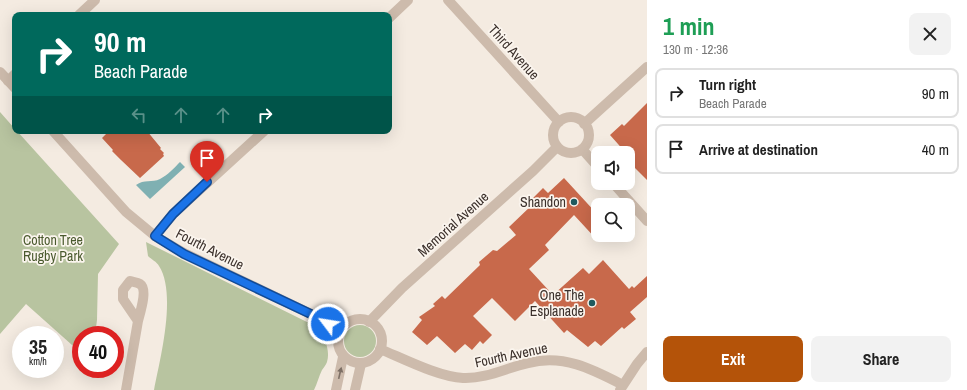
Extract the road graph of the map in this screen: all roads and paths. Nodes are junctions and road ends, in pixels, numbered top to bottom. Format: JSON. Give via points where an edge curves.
{"nodes":[{"id":1,"x":95,"y":0,"type":"edge"},
{"id":2,"x":408,"y":0,"type":"edge"},
{"id":3,"x":448,"y":0,"type":"edge"},
{"id":4,"x":82,"y":12,"type":"edge"},
{"id":5,"x":392,"y":15,"type":"edge"},
{"id":6,"x":647,"y":67,"type":"edge"},
{"id":7,"x":0,"y":72,"type":"edge"},
{"id":8,"x":12,"y":80,"type":"edge"},
{"id":9,"x":559,"y":122,"type":"junction"},
{"id":10,"x":584,"y":124,"type":"junction"},
{"id":11,"x":57,"y":134,"type":"edge"},
{"id":12,"x":261,"y":134,"type":"edge"},
{"id":13,"x":557,"y":147,"type":"junction"},
{"id":14,"x":582,"y":149,"type":"junction"},
{"id":15,"x":591,"y":159,"type":"edge"},
{"id":16,"x":619,"y":190,"type":"edge"},
{"id":17,"x":647,"y":221,"type":"edge"},
{"id":18,"x":155,"y":236,"type":"junction"},
{"id":19,"x":138,"y":321,"type":"dead end"},
{"id":20,"x":370,"y":322,"type":"junction"},
{"id":21,"x":340,"y":332,"type":"junction"},
{"id":22,"x":380,"y":349,"type":"junction"},
{"id":23,"x":647,"y":352,"type":"edge"},
{"id":24,"x":343,"y":357,"type":"junction"},
{"id":25,"x":361,"y":364,"type":"junction"},
{"id":26,"x":622,"y":387,"type":"edge"},
{"id":27,"x":126,"y":390,"type":"edge"},
{"id":28,"x":336,"y":390,"type":"edge"},
{"id":29,"x":355,"y":390,"type":"edge"}],
"edges":[{"from":1,"to":4,"type":"street"},
{"from":2,"to":5,"type":"street"},
{"from":3,"to":9,"type":"street","name":"Third Avenue"},
{"from":6,"to":10,"type":"street"},
{"from":7,"to":8,"type":"street"},
{"from":9,"to":10,"type":"street","via":[[575,118]]},
{"from":9,"to":13,"type":"street","via":[[553,131]]},
{"from":10,"to":14,"type":"street","via":[[588,140]]},
{"from":11,"to":18,"type":"street","name":"Fourth Avenue","via":[[126,212]]},
{"from":12,"to":18,"type":"street","via":[[173,214]]},
{"from":13,"to":14,"type":"street","via":[[566,153]]},
{"from":13,"to":20,"type":"street","name":"Memorial Avenue","via":[[402,288]]},
{"from":14,"to":15,"type":"street"},
{"from":16,"to":17,"type":"street"},
{"from":18,"to":21,"type":"street","name":"Fourth Avenue","via":[[184,254],[315,316]]},
{"from":19,"to":27,"type":"street"},
{"from":20,"to":21,"type":"street","via":[[363,319],[349,322]]},
{"from":20,"to":22,"type":"street","via":[[379,330]]},
{"from":21,"to":24,"type":"street","via":[[338,345]]},
{"from":22,"to":25,"type":"street","via":[[373,359]]},
{"from":22,"to":26,"type":"street","name":"Fourth Avenue","via":[[447,376],[464,378],[485,376],[529,363],[556,360],[577,364]]},
{"from":23,"to":26,"type":"street"},
{"from":24,"to":25,"type":"street"},
{"from":28,"to":24,"type":"street","one_way":true},
{"from":25,"to":29,"type":"street"}]}
